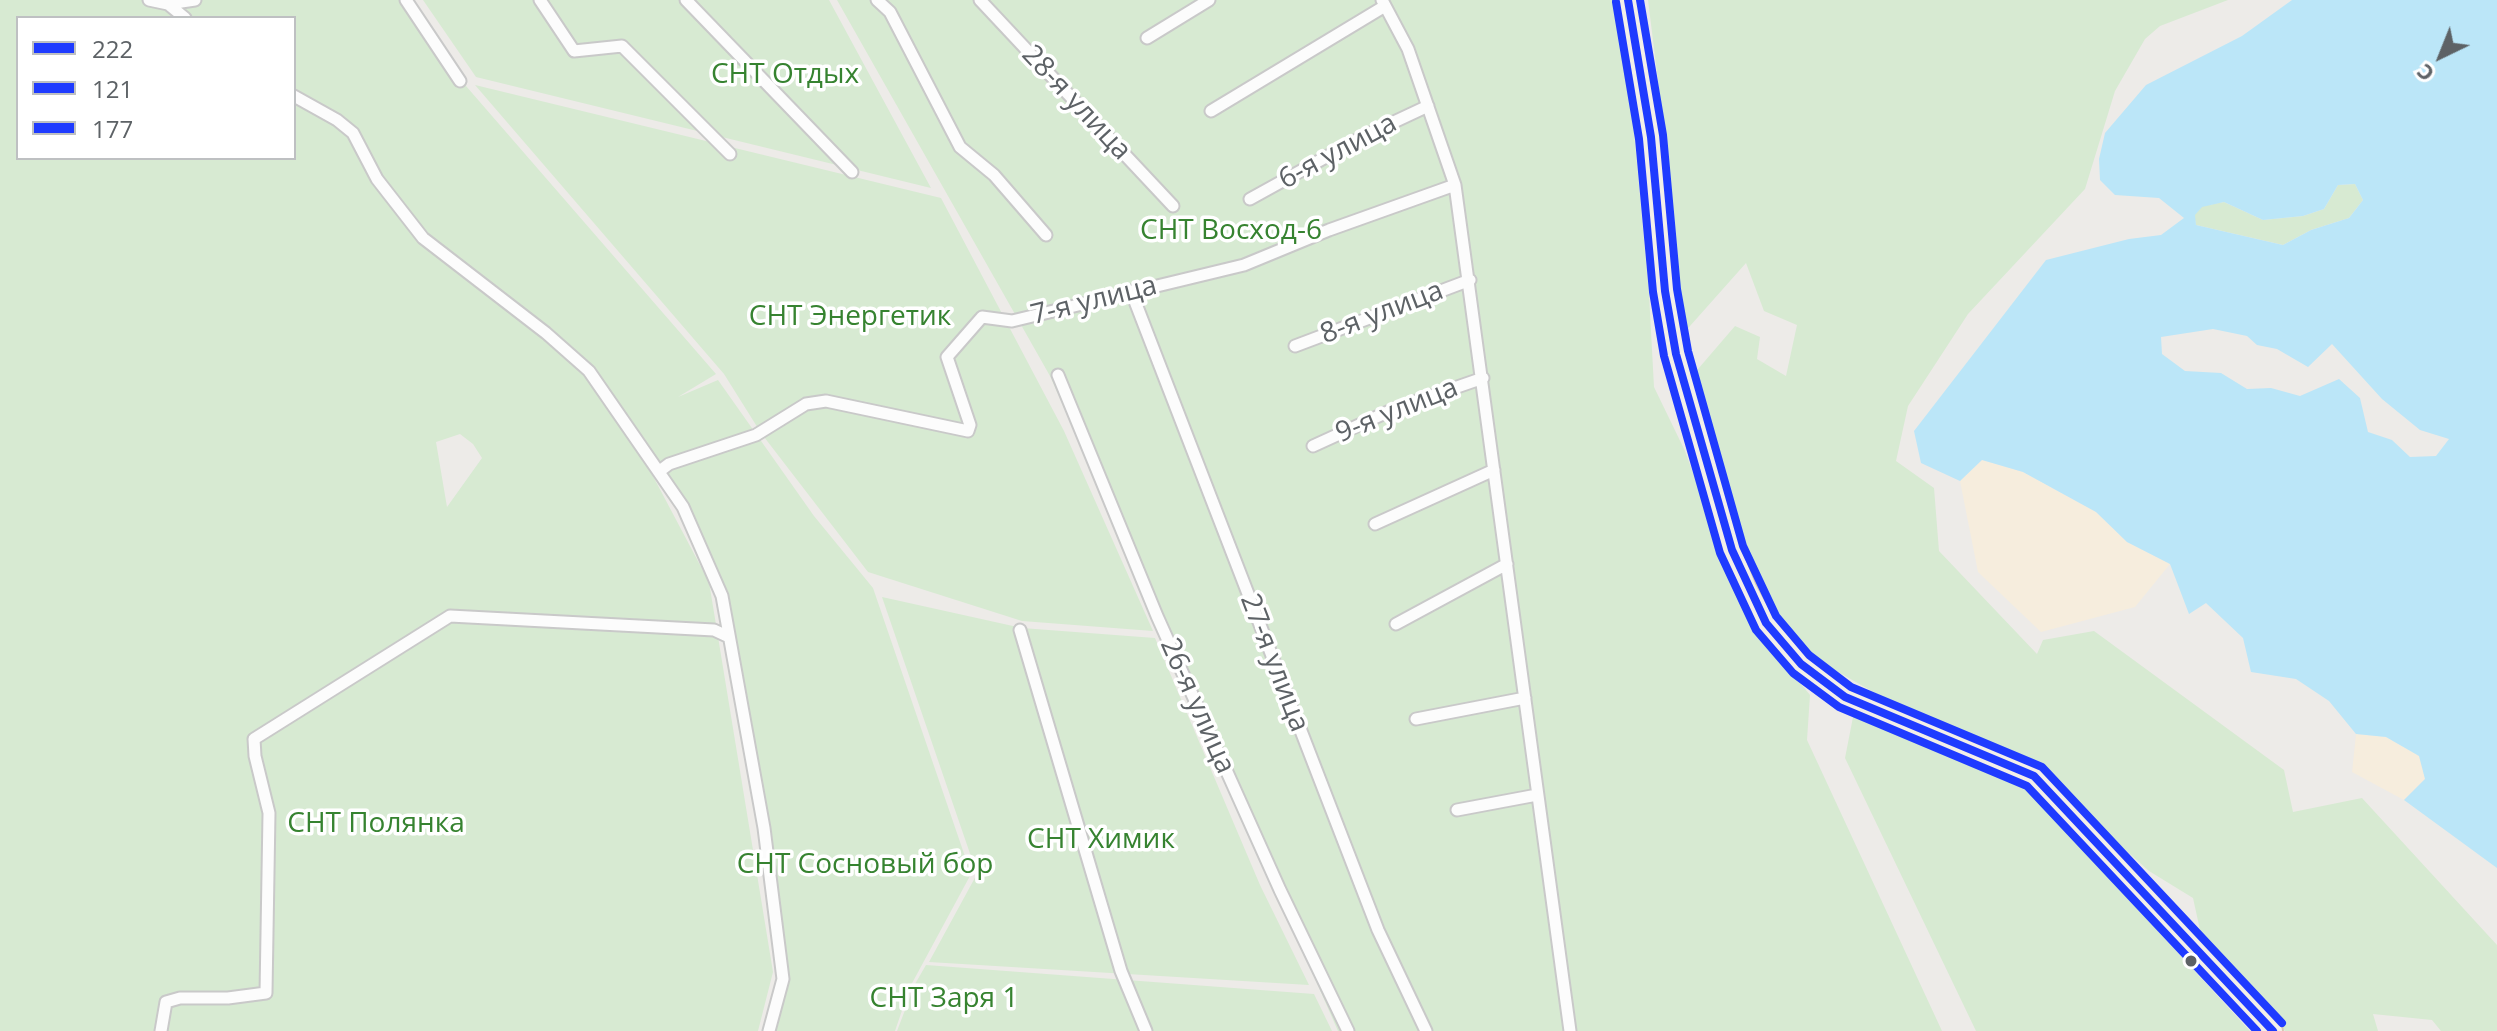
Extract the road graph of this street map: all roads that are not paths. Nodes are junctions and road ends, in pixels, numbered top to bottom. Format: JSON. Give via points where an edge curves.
{"nodes":[{"id":1,"x":149,"y":0,"type":"edge"},
{"id":2,"x":195,"y":0,"type":"edge"},
{"id":3,"x":406,"y":0,"type":"edge"},
{"id":4,"x":540,"y":0,"type":"edge"},
{"id":5,"x":686,"y":0,"type":"edge"},
{"id":6,"x":877,"y":0,"type":"edge"},
{"id":7,"x":980,"y":0,"type":"edge"},
{"id":8,"x":1209,"y":0,"type":"edge"},
{"id":9,"x":1628,"y":0,"type":"edge"},
{"id":10,"x":1383,"y":3,"type":"edge"},
{"id":11,"x":168,"y":4,"type":"junction"},
{"id":12,"x":183,"y":16,"type":"edge"},
{"id":13,"x":1147,"y":38,"type":"dead end"},
{"id":14,"x":460,"y":81,"type":"dead end"},
{"id":15,"x":296,"y":97,"type":"edge"},
{"id":16,"x":1428,"y":106,"type":"junction"},
{"id":17,"x":1211,"y":111,"type":"dead end"},
{"id":18,"x":730,"y":154,"type":"dead end"},
{"id":19,"x":852,"y":172,"type":"dead end"},
{"id":20,"x":1455,"y":185,"type":"junction"},
{"id":21,"x":1250,"y":199,"type":"dead end"},
{"id":22,"x":1173,"y":206,"type":"dead end"},
{"id":23,"x":1046,"y":235,"type":"dead end"},
{"id":24,"x":1470,"y":280,"type":"junction"},
{"id":25,"x":1131,"y":291,"type":"junction"},
{"id":26,"x":1295,"y":346,"type":"dead end"},
{"id":27,"x":1058,"y":375,"type":"dead end"},
{"id":28,"x":1483,"y":378,"type":"junction"},
{"id":29,"x":1313,"y":446,"type":"dead end"},
{"id":30,"x":661,"y":470,"type":"junction"},
{"id":31,"x":1494,"y":470,"type":"junction"},
{"id":32,"x":1375,"y":524,"type":"dead end"},
{"id":33,"x":1507,"y":564,"type":"junction"},
{"id":34,"x":1396,"y":624,"type":"dead end"},
{"id":35,"x":1020,"y":630,"type":"dead end"},
{"id":36,"x":729,"y":637,"type":"junction"},
{"id":37,"x":1525,"y":698,"type":"junction"},
{"id":38,"x":1416,"y":719,"type":"dead end"},
{"id":39,"x":1537,"y":795,"type":"junction"},
{"id":40,"x":1457,"y":810,"type":"dead end"},
{"id":41,"x":161,"y":1031,"type":"edge"},
{"id":42,"x":769,"y":1031,"type":"edge"},
{"id":43,"x":1146,"y":1031,"type":"edge"},
{"id":44,"x":1348,"y":1031,"type":"edge"},
{"id":45,"x":1426,"y":1031,"type":"edge"},
{"id":46,"x":1570,"y":1031,"type":"edge"},
{"id":47,"x":2273,"y":1031,"type":"edge"}],
"edges":[{"from":1,"to":11,"type":"street"},
{"from":2,"to":11,"type":"street"},
{"from":3,"to":14,"type":"street"},
{"from":4,"to":18,"type":"street","via":[[574,51],[622,46]]},
{"from":5,"to":19,"type":"street"},
{"from":6,"to":23,"type":"street","via":[[890,12],[960,147],[994,175]]},
{"from":7,"to":22,"type":"street","name":"28-я улица"},
{"from":8,"to":13,"type":"street"},
{"from":9,"to":47,"type":"main road","via":[[1651,137],[1670,326],[1696,430],[1752,600],[1782,645],[1853,702],[2034,776]]},
{"from":10,"to":16,"type":"street","via":[[1408,49]]},
{"from":10,"to":17,"type":"street"},
{"from":11,"to":12,"type":"street"},
{"from":15,"to":30,"type":"street","via":[[353,133],[377,179],[423,238],[589,371]]},
{"from":16,"to":20,"type":"street"},
{"from":16,"to":21,"type":"street","name":"6-я улица"},
{"from":20,"to":24,"type":"street"},
{"from":20,"to":25,"type":"street","name":"7-я улица","via":[[1244,265]]},
{"from":24,"to":26,"type":"street","name":"8-я улица"},
{"from":24,"to":28,"type":"street"},
{"from":25,"to":30,"type":"street","name":"7-я улица","via":[[1012,321],[982,317],[947,357],[968,431],[826,401],[806,404],[756,435]]},
{"from":25,"to":45,"type":"street","name":"27-я улица","via":[[1378,930]]},
{"from":27,"to":44,"type":"street","name":"26-я улица","via":[[1157,616]]},
{"from":28,"to":29,"type":"street","name":"9-я улица","via":[[1394,409]]},
{"from":28,"to":31,"type":"street"},
{"from":30,"to":36,"type":"street","via":[[722,596]]},
{"from":31,"to":32,"type":"street"},
{"from":31,"to":33,"type":"street"},
{"from":33,"to":34,"type":"street"},
{"from":33,"to":37,"type":"street"},
{"from":35,"to":43,"type":"street","via":[[1121,971]]},
{"from":36,"to":41,"type":"street","via":[[714,630],[450,616],[254,739],[269,825],[266,993],[166,1002]]},
{"from":36,"to":42,"type":"street","via":[[764,828],[783,979]]},
{"from":37,"to":38,"type":"street"},
{"from":37,"to":39,"type":"street"},
{"from":39,"to":40,"type":"street"},
{"from":39,"to":46,"type":"street"}]}
